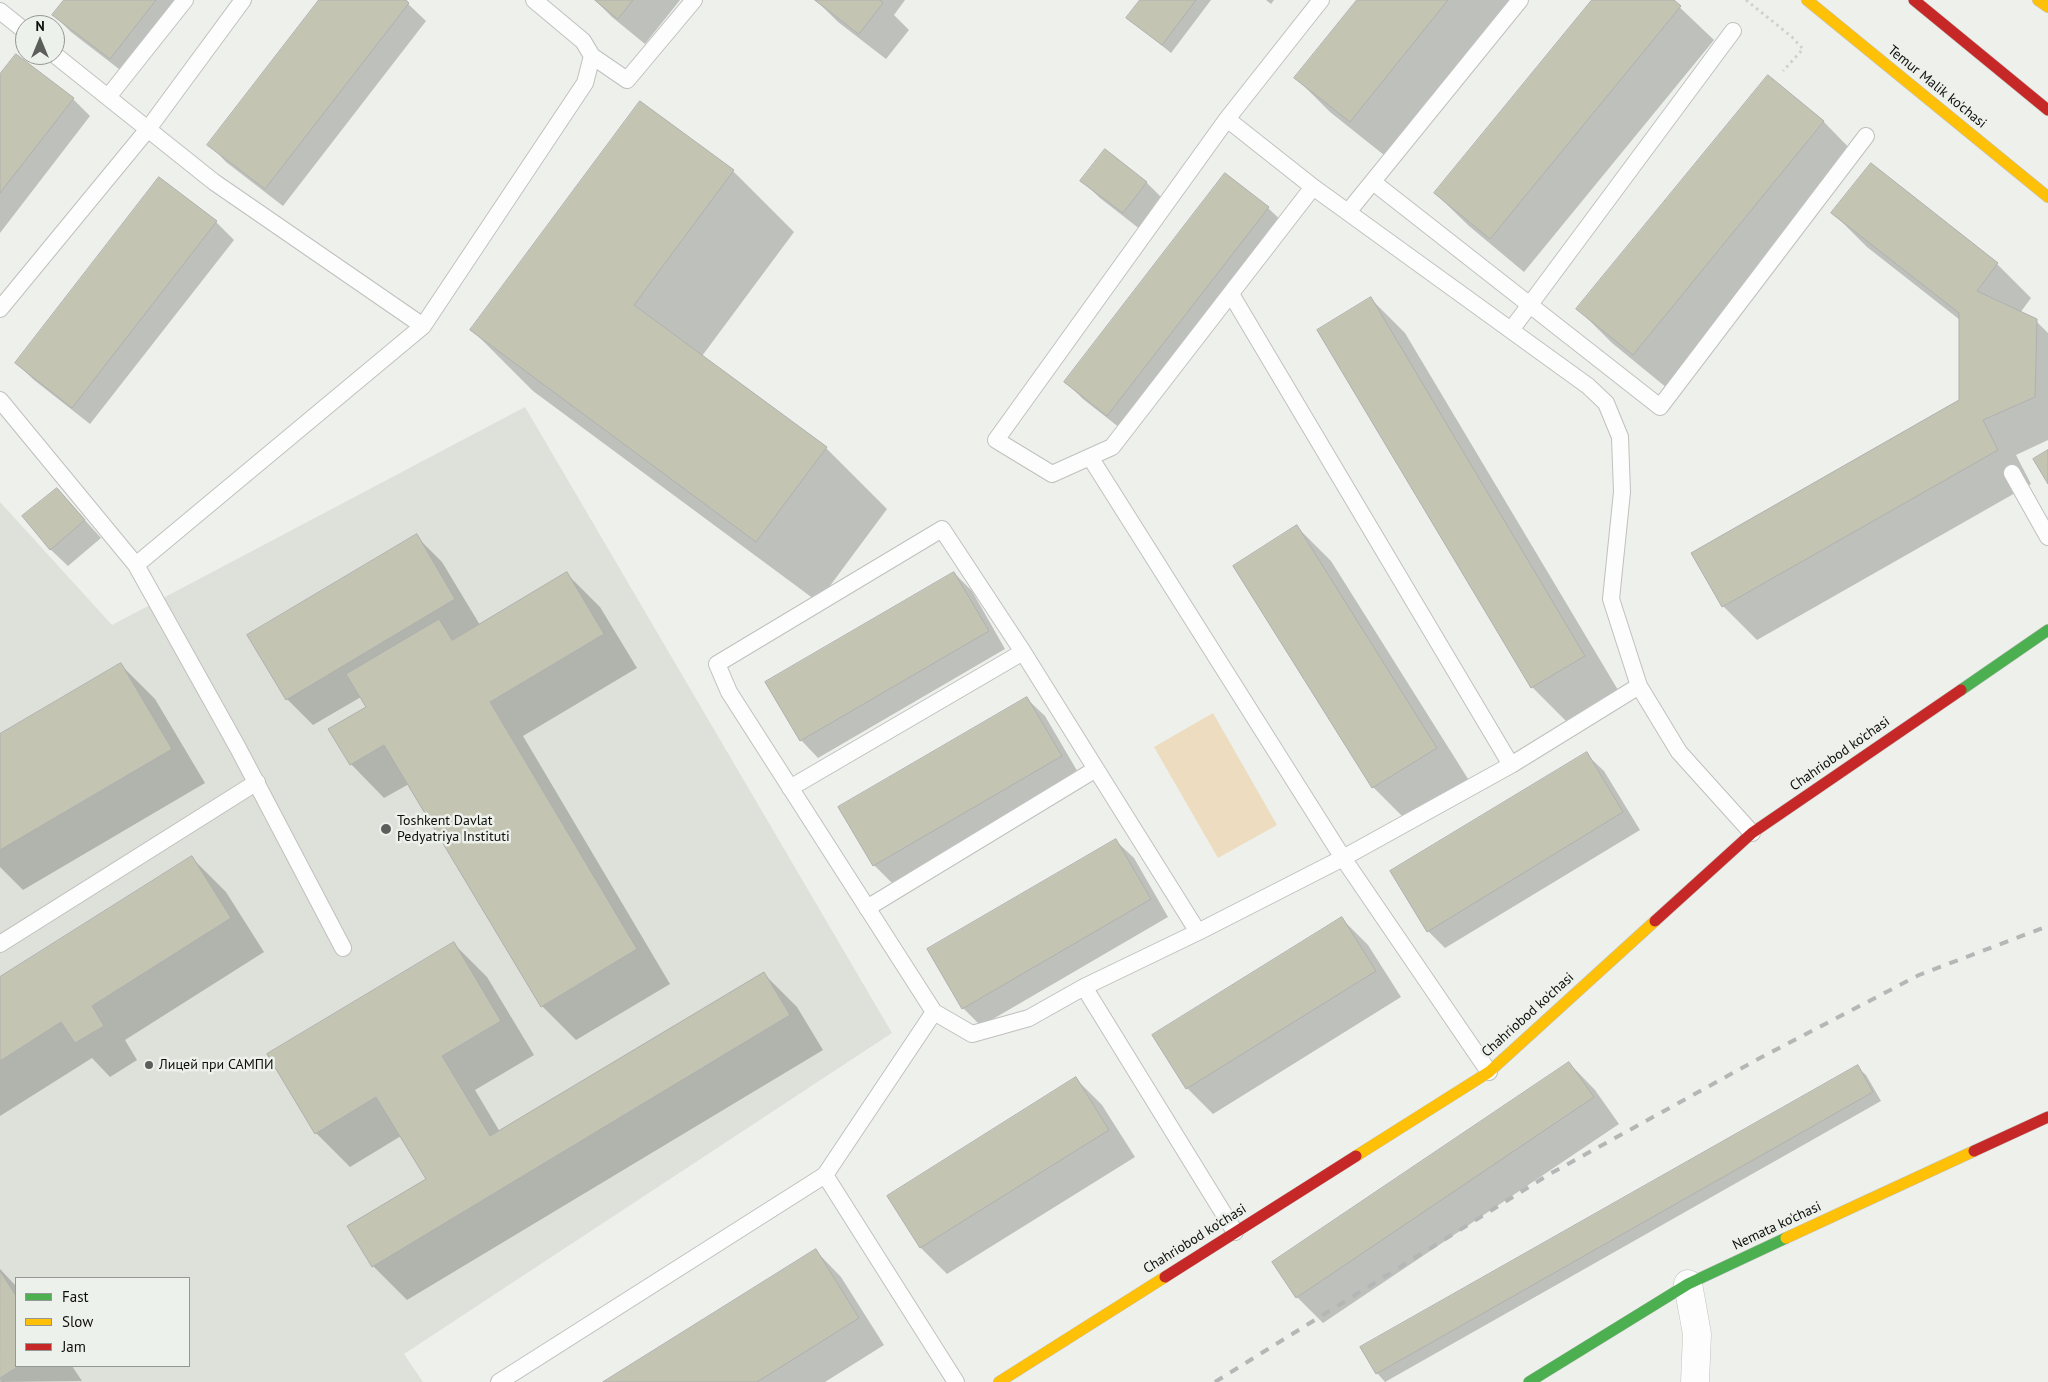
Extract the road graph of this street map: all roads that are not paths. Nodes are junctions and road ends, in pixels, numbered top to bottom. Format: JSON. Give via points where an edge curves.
{"nodes":[{"id":1,"x":185,"y":0,"type":"edge"},
{"id":2,"x":243,"y":0,"type":"edge"},
{"id":3,"x":534,"y":0,"type":"edge"},
{"id":4,"x":694,"y":0,"type":"edge"},
{"id":5,"x":1321,"y":0,"type":"edge"},
{"id":6,"x":1520,"y":0,"type":"edge"},
{"id":7,"x":1807,"y":0,"type":"edge"},
{"id":8,"x":1914,"y":0,"type":"edge"},
{"id":9,"x":2038,"y":0,"type":"edge"},
{"id":10,"x":2048,"y":7,"type":"edge"},
{"id":11,"x":0,"y":12,"type":"edge"},
{"id":12,"x":15,"y":23,"type":"edge"},
{"id":13,"x":1733,"y":32,"type":"dead end"},
{"id":14,"x":592,"y":56,"type":"junction"},
{"id":15,"x":65,"y":63,"type":"edge"},
{"id":16,"x":108,"y":98,"type":"junction"},
{"id":17,"x":2048,"y":110,"type":"edge"},
{"id":18,"x":1227,"y":119,"type":"junction"},
{"id":19,"x":148,"y":129,"type":"junction"},
{"id":20,"x":1866,"y":136,"type":"dead end"},
{"id":21,"x":1373,"y":182,"type":"junction"},
{"id":22,"x":1313,"y":187,"type":"junction"},
{"id":23,"x":2048,"y":197,"type":"edge"},
{"id":24,"x":1348,"y":212,"type":"junction"},
{"id":25,"x":1231,"y":294,"type":"junction"},
{"id":26,"x":1530,"y":305,"type":"junction"},
{"id":27,"x":0,"y":310,"type":"edge"},
{"id":28,"x":423,"y":326,"type":"junction"},
{"id":29,"x":1511,"y":330,"type":"junction"},
{"id":30,"x":0,"y":400,"type":"edge"},
{"id":31,"x":1090,"y":457,"type":"junction"},
{"id":32,"x":2012,"y":473,"type":"dead end"},
{"id":33,"x":2048,"y":537,"type":"edge"},
{"id":34,"x":136,"y":565,"type":"junction"},
{"id":35,"x":2048,"y":630,"type":"edge"},
{"id":36,"x":1023,"y":652,"type":"junction"},
{"id":37,"x":1639,"y":686,"type":"junction"},
{"id":38,"x":1511,"y":765,"type":"junction"},
{"id":39,"x":1096,"y":769,"type":"junction"},
{"id":40,"x":257,"y":782,"type":"junction"},
{"id":41,"x":790,"y":788,"type":"junction"},
{"id":42,"x":1752,"y":833,"type":"junction"},
{"id":43,"x":1343,"y":858,"type":"junction"},
{"id":44,"x":867,"y":908,"type":"junction"},
{"id":45,"x":1198,"y":932,"type":"junction"},
{"id":46,"x":0,"y":944,"type":"edge"},
{"id":47,"x":344,"y":948,"type":"dead end"},
{"id":48,"x":1084,"y":987,"type":"junction"},
{"id":49,"x":934,"y":1012,"type":"junction"},
{"id":50,"x":1488,"y":1072,"type":"junction"},
{"id":51,"x":2048,"y":1117,"type":"edge"},
{"id":52,"x":825,"y":1175,"type":"junction"},
{"id":53,"x":1235,"y":1232,"type":"junction"},
{"id":54,"x":1688,"y":1284,"type":"junction"},
{"id":55,"x":499,"y":1382,"type":"edge"},
{"id":56,"x":956,"y":1382,"type":"edge"},
{"id":57,"x":999,"y":1382,"type":"edge"},
{"id":58,"x":1529,"y":1382,"type":"edge"},
{"id":59,"x":1695,"y":1382,"type":"edge"}],
"edges":[{"from":1,"to":16,"type":"lane"},
{"from":2,"to":19,"type":"lane"},
{"from":3,"to":14,"type":"lane","via":[[583,41]]},
{"from":4,"to":14,"type":"lane","via":[[628,80]]},
{"from":5,"to":18,"type":"lane"},
{"from":6,"to":21,"type":"lane"},
{"from":7,"to":23,"type":"main road","name":"Temur Malik ko'chasi"},
{"from":8,"to":17,"type":"main road"},
{"from":9,"to":10,"type":"main road"},
{"from":11,"to":12,"type":"lane"},
{"from":13,"to":26,"type":"lane"},
{"from":14,"to":28,"type":"lane","via":[[585,82]]},
{"from":15,"to":16,"type":"lane"},
{"from":16,"to":19,"type":"lane"},
{"from":18,"to":22,"type":"lane"},
{"from":18,"to":31,"type":"lane","via":[[996,440],[1052,474]]},
{"from":19,"to":27,"type":"lane"},
{"from":19,"to":28,"type":"lane","via":[[214,182]]},
{"from":20,"to":26,"type":"lane","via":[[1660,407]]},
{"from":21,"to":24,"type":"lane"},
{"from":21,"to":26,"type":"lane"},
{"from":22,"to":24,"type":"lane"},
{"from":22,"to":25,"type":"lane"},
{"from":24,"to":29,"type":"lane"},
{"from":25,"to":31,"type":"lane","via":[[1112,447]]},
{"from":25,"to":38,"type":"lane"},
{"from":26,"to":29,"type":"lane"},
{"from":28,"to":34,"type":"lane"},
{"from":29,"to":37,"type":"lane","via":[[1588,386],[1606,403],[1620,436],[1622,492],[1611,600]]},
{"from":30,"to":34,"type":"lane"},
{"from":31,"to":43,"type":"lane"},
{"from":32,"to":33,"type":"lane"},
{"from":34,"to":40,"type":"lane"},
{"from":35,"to":42,"type":"main road","name":"Chahriobod ko'chasi"},
{"from":36,"to":39,"type":"lane"},
{"from":36,"to":41,"type":"lane"},
{"from":36,"to":41,"type":"lane","via":[[942,530],[717,664],[730,692]]},
{"from":37,"to":38,"type":"lane"},
{"from":37,"to":42,"type":"lane","via":[[1679,752]]},
{"from":38,"to":43,"type":"lane"},
{"from":39,"to":44,"type":"lane"},
{"from":39,"to":45,"type":"lane"},
{"from":40,"to":46,"type":"lane"},
{"from":40,"to":47,"type":"lane"},
{"from":41,"to":44,"type":"lane"},
{"from":42,"to":50,"type":"main road","name":"Chahriobod ko'chasi"},
{"from":43,"to":45,"type":"lane"},
{"from":43,"to":50,"type":"lane"},
{"from":44,"to":49,"type":"lane"},
{"from":45,"to":48,"type":"lane"},
{"from":48,"to":49,"type":"lane","via":[[1029,1018],[972,1034]]},
{"from":48,"to":53,"type":"lane"},
{"from":49,"to":52,"type":"lane"},
{"from":50,"to":53,"type":"main road","name":"Chahriobod ko'chasi"},
{"from":51,"to":54,"type":"main road","name":"Nemata ko'chasi"},
{"from":52,"to":55,"type":"lane"},
{"from":52,"to":56,"type":"lane"},
{"from":53,"to":57,"type":"main road","name":"Chahriobod ko'chasi"},
{"from":54,"to":58,"type":"main road","name":"Nemata ko'chasi"},
{"from":54,"to":59,"type":"street","via":[[1697,1334]]}]}
